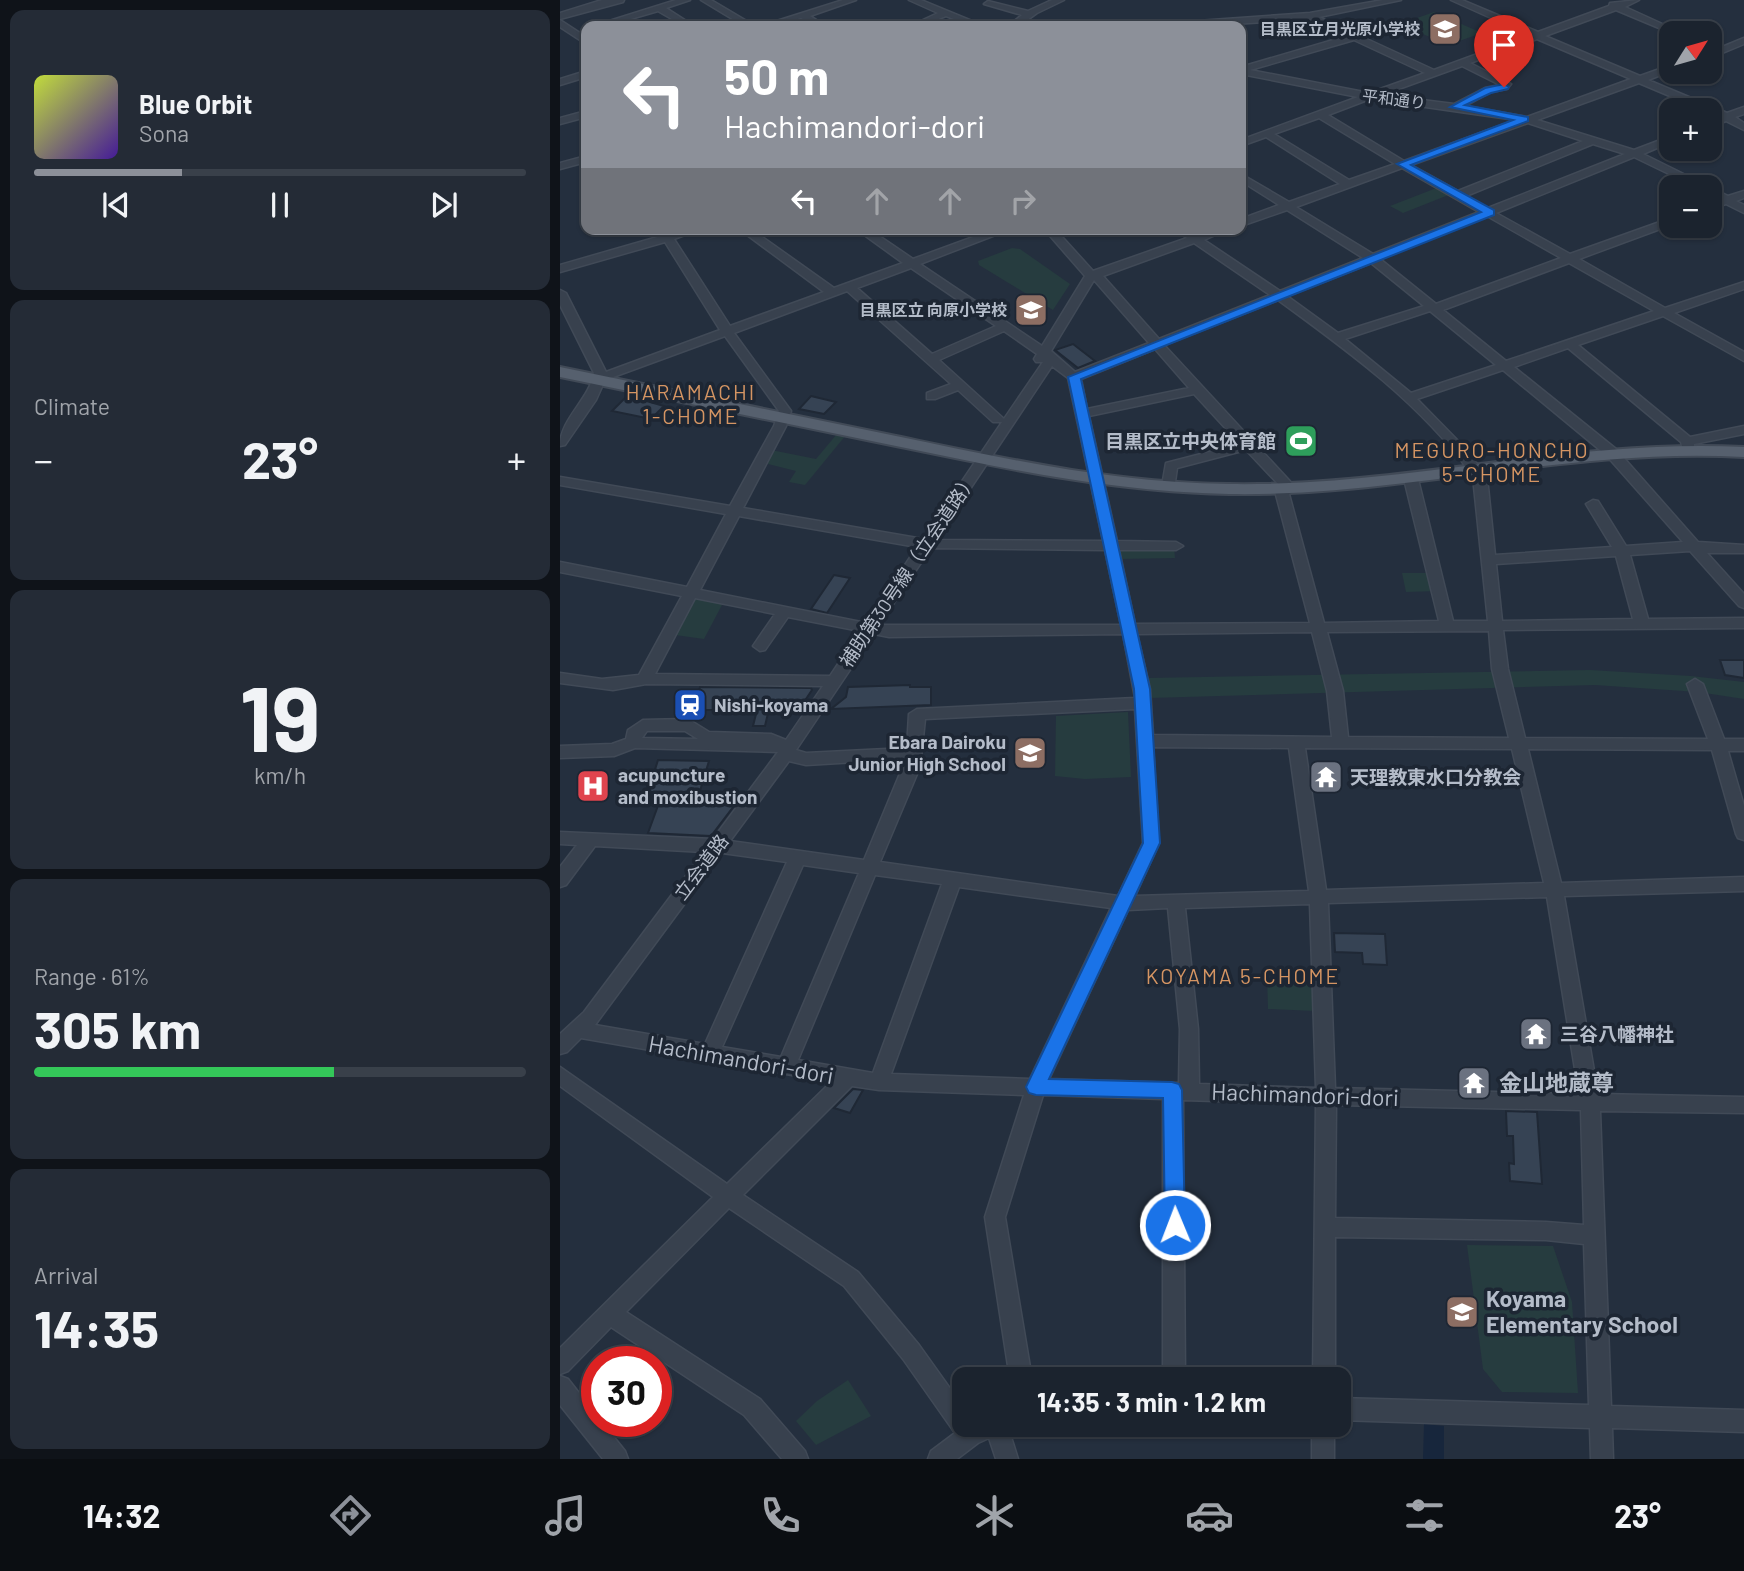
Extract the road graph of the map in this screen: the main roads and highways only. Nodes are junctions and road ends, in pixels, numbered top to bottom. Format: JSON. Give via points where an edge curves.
{"nodes":[{"id":1,"x":560,"y":372,"type":"edge"},
{"id":2,"x":1744,"y":452,"type":"edge"}],
"edges":[{"from":1,"to":2,"type":"main road","via":[[982,460],[1096,481],[1169,486],[1287,490],[1688,446]]}]}
